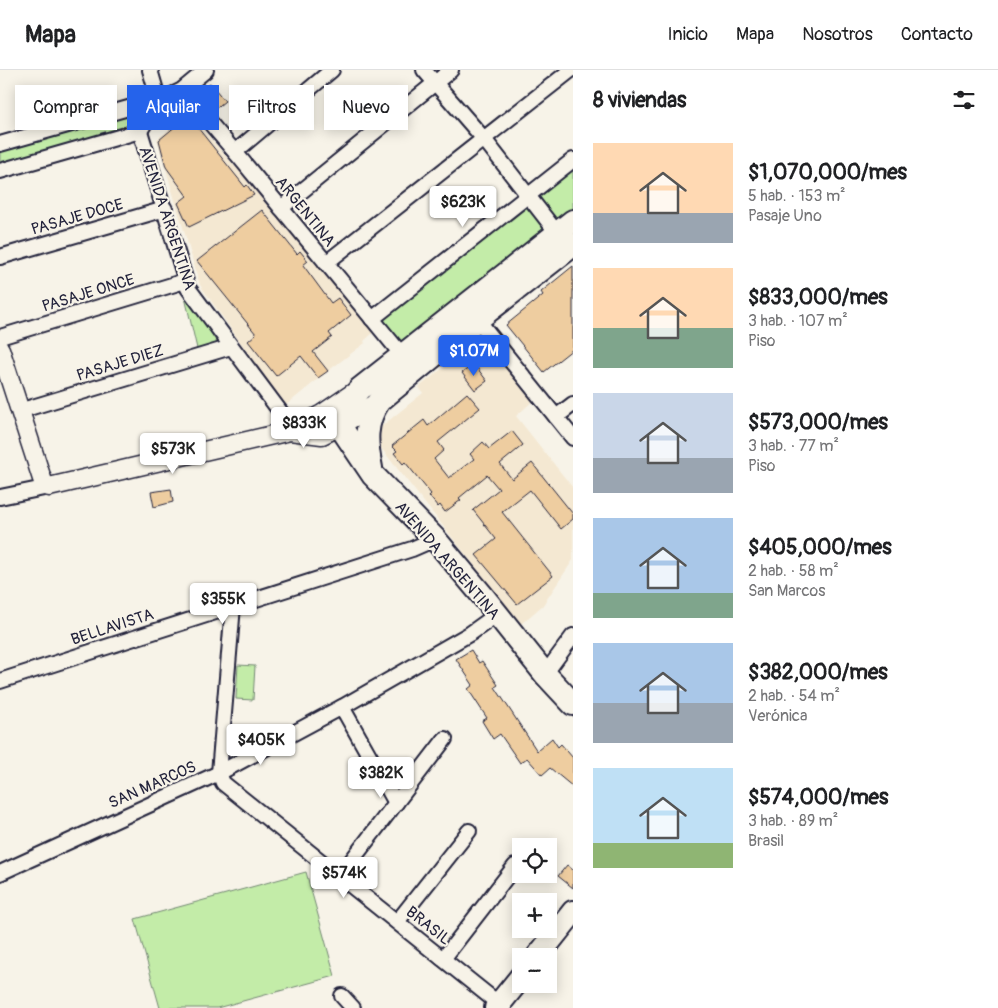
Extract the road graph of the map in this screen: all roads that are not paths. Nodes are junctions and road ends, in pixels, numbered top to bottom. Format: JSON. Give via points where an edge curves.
{"nodes":[{"id":1,"x":150,"y":70,"type":"edge"},
{"id":2,"x":206,"y":70,"type":"edge"},
{"id":3,"x":332,"y":70,"type":"edge"},
{"id":4,"x":424,"y":70,"type":"edge"},
{"id":5,"x":451,"y":70,"type":"edge"},
{"id":6,"x":572,"y":70,"type":"edge"},
{"id":7,"x":435,"y":83,"type":"junction"},
{"id":8,"x":154,"y":85,"type":"edge"},
{"id":9,"x":188,"y":85,"type":"edge"},
{"id":10,"x":127,"y":108,"type":"edge"},
{"id":11,"x":216,"y":130,"type":"edge"},
{"id":12,"x":140,"y":131,"type":"joint"},
{"id":13,"x":484,"y":139,"type":"junction"},
{"id":14,"x":0,"y":144,"type":"edge"},
{"id":15,"x":235,"y":152,"type":"junction"},
{"id":16,"x":573,"y":160,"type":"edge"},
{"id":17,"x":0,"y":171,"type":"edge"},
{"id":18,"x":528,"y":196,"type":"junction"},
{"id":19,"x":281,"y":208,"type":"junction"},
{"id":20,"x":165,"y":209,"type":"junction"},
{"id":21,"x":568,"y":237,"type":"edge"},
{"id":22,"x":0,"y":257,"type":"edge"},
{"id":23,"x":326,"y":263,"type":"junction"},
{"id":24,"x":185,"y":281,"type":"junction"},
{"id":25,"x":472,"y":312,"type":"junction"},
{"id":26,"x":372,"y":319,"type":"junction"},
{"id":27,"x":0,"y":337,"type":"edge"},
{"id":28,"x":231,"y":347,"type":"junction"},
{"id":29,"x":0,"y":349,"type":"edge"},
{"id":30,"x":402,"y":356,"type":"junction"},
{"id":31,"x":360,"y":389,"type":"junction"},
{"id":32,"x":379,"y":401,"type":"junction"},
{"id":33,"x":573,"y":404,"type":"edge"},
{"id":34,"x":19,"y":410,"type":"junction"},
{"id":35,"x":556,"y":417,"type":"junction"},
{"id":36,"x":340,"y":426,"type":"junction"},
{"id":37,"x":290,"y":431,"type":"junction"},
{"id":38,"x":573,"y":438,"type":"edge"},
{"id":39,"x":373,"y":475,"type":"junction"},
{"id":40,"x":49,"y":487,"type":"junction"},
{"id":41,"x":0,"y":498,"type":"edge"},
{"id":42,"x":434,"y":539,"type":"junction"},
{"id":43,"x":233,"y":606,"type":"junction"},
{"id":44,"x":496,"y":615,"type":"junction"},
{"id":45,"x":573,"y":636,"type":"edge"},
{"id":46,"x":544,"y":674,"type":"junction"},
{"id":47,"x":0,"y":681,"type":"edge"},
{"id":48,"x":573,"y":704,"type":"edge"},
{"id":49,"x":342,"y":707,"type":"junction"},
{"id":50,"x":446,"y":739,"type":"dead end"},
{"id":51,"x":220,"y":772,"type":"junction"},
{"id":52,"x":396,"y":803,"type":"junction"},
{"id":53,"x":469,"y":831,"type":"dead end"},
{"id":54,"x":512,"y":870,"type":"edge"},
{"id":55,"x":0,"y":872,"type":"edge"},
{"id":56,"x":339,"y":876,"type":"junction"},
{"id":57,"x":573,"y":912,"type":"edge"},
{"id":58,"x":397,"y":922,"type":"junction"},
{"id":59,"x":544,"y":948,"type":"edge"},
{"id":60,"x":443,"y":959,"type":"junction"},
{"id":61,"x":512,"y":990,"type":"edge"},
{"id":62,"x":342,"y":996,"type":"dead end"},
{"id":63,"x":500,"y":1007,"type":"edge"},
{"id":64,"x":353,"y":1008,"type":"edge"}],
"edges":[{"from":1,"to":8,"type":"street"},
{"from":2,"to":9,"type":"street"},
{"from":3,"to":15,"type":"street"},
{"from":4,"to":7,"type":"street"},
{"from":5,"to":7,"type":"street"},
{"from":6,"to":13,"type":"street"},
{"from":7,"to":13,"type":"street"},
{"from":7,"to":19,"type":"street"},
{"from":10,"to":14,"type":"street"},
{"from":11,"to":15,"type":"street","name":"ARGENTINA"},
{"from":12,"to":17,"type":"street"},
{"from":12,"to":20,"type":"street","name":"AVENIDA ARGENTINA"},
{"from":13,"to":18,"type":"street"},
{"from":13,"to":23,"type":"street"},
{"from":15,"to":19,"type":"street","name":"ARGENTINA"},
{"from":16,"to":18,"type":"street"},
{"from":18,"to":21,"type":"street"},
{"from":18,"to":26,"type":"street"},
{"from":19,"to":23,"type":"street","name":"ARGENTINA"},
{"from":20,"to":22,"type":"street","name":"PASAJE DOCE"},
{"from":20,"to":24,"type":"street","name":"AVENIDA ARGENTINA"},
{"from":21,"to":25,"type":"main road"},
{"from":23,"to":26,"type":"street","name":"ARGENTINA"},
{"from":24,"to":27,"type":"street","name":"PASAJE ONCE"},
{"from":24,"to":28,"type":"street","name":"AVENIDA ARGENTINA"},
{"from":25,"to":30,"type":"main road"},
{"from":25,"to":32,"type":"main road"},
{"from":25,"to":35,"type":"street"},
{"from":26,"to":30,"type":"street","name":"ARGENTINA"},
{"from":28,"to":34,"type":"street","name":"PASAJE DIEZ"},
{"from":28,"to":37,"type":"street","name":"AVENIDA ARGENTINA","via":[[285,418]]},
{"from":29,"to":34,"type":"street"},
{"from":30,"to":31,"type":"main road"},
{"from":31,"to":36,"type":"main road","via":[[347,406]]},
{"from":31,"to":37,"type":"street"},
{"from":32,"to":36,"type":"street"},
{"from":32,"to":39,"type":"main road","via":[[367,432]]},
{"from":33,"to":35,"type":"street"},
{"from":34,"to":40,"type":"street","via":[[42,482]]},
{"from":35,"to":38,"type":"street"},
{"from":36,"to":37,"type":"street","via":[[322,435]]},
{"from":36,"to":39,"type":"main road","name":"AVENIDA ARGENTINA"},
{"from":37,"to":40,"type":"street"},
{"from":39,"to":42,"type":"main road","name":"AVENIDA ARGENTINA"},
{"from":40,"to":41,"type":"street"},
{"from":42,"to":43,"type":"street","name":"BELLAVISTA","via":[[412,549]]},
{"from":42,"to":44,"type":"main road","name":"AVENIDA ARGENTINA"},
{"from":43,"to":47,"type":"street","name":"BELLAVISTA"},
{"from":43,"to":51,"type":"street"},
{"from":44,"to":46,"type":"main road","name":"AVENIDA ARGENTINA"},
{"from":44,"to":49,"type":"street","name":"SAN MARCOS","via":[[471,633]]},
{"from":45,"to":46,"type":"street"},
{"from":46,"to":48,"type":"main road","name":"AVENIDA ARGENTINA"},
{"from":49,"to":51,"type":"street","name":"SAN MARCOS"},
{"from":49,"to":52,"type":"street"},
{"from":50,"to":52,"type":"street"},
{"from":51,"to":55,"type":"street","name":"SAN MARCOS"},
{"from":51,"to":56,"type":"street","name":"BRASIL","via":[[223,784]]},
{"from":52,"to":56,"type":"street"},
{"from":53,"to":58,"type":"street"},
{"from":54,"to":60,"type":"street"},
{"from":56,"to":58,"type":"street","name":"BRASIL"},
{"from":57,"to":59,"type":"main road"},
{"from":58,"to":60,"type":"street","name":"BRASIL"},
{"from":60,"to":63,"type":"street","name":"BRASIL"},
{"from":61,"to":63,"type":"main road"},
{"from":62,"to":64,"type":"street"}]}
